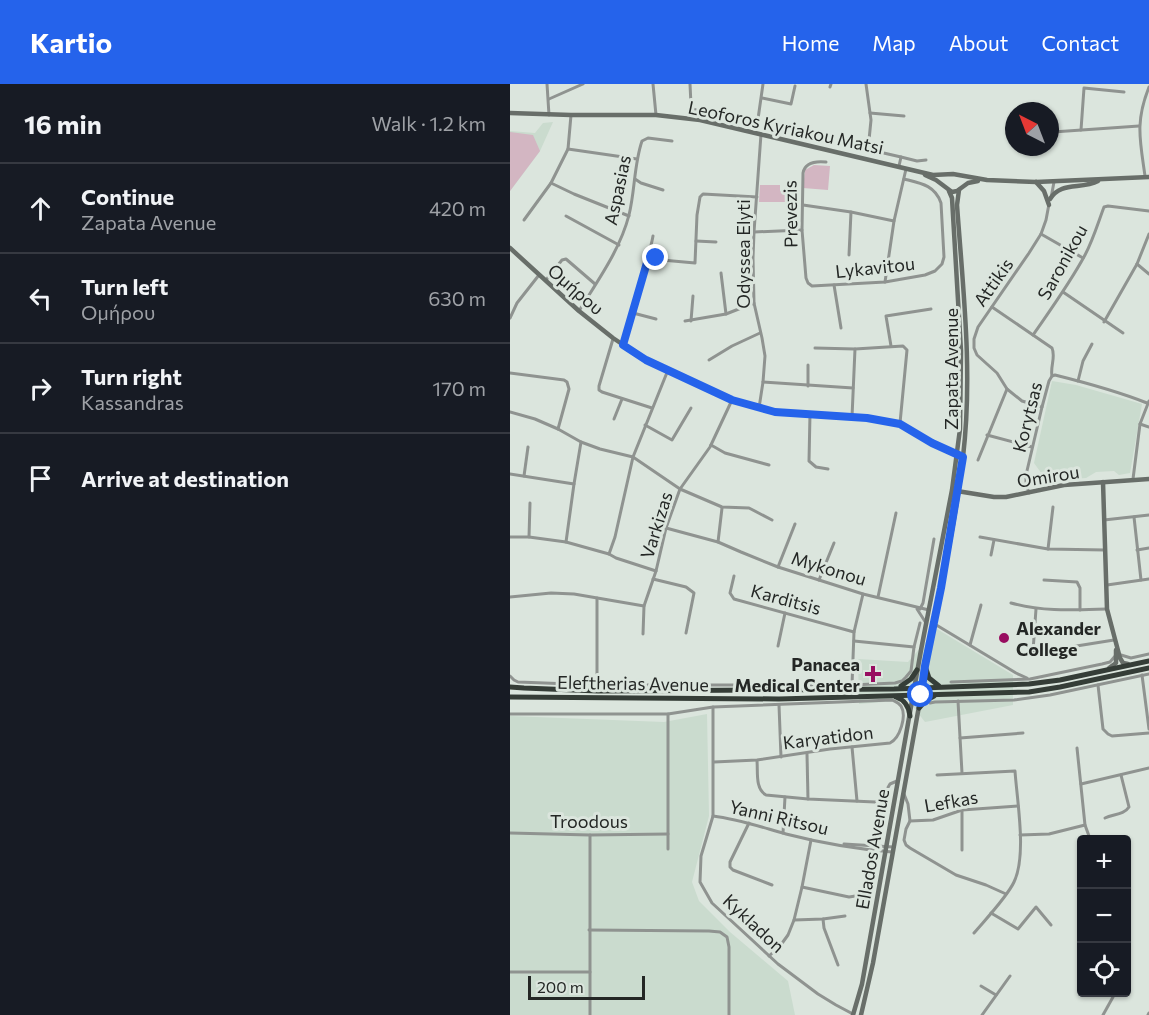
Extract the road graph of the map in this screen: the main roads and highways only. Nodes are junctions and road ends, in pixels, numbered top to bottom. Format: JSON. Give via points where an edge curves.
{"nodes":[{"id":1,"x":510,"y":113,"type":"edge"},
{"id":2,"x":909,"y":169,"type":"junction"},
{"id":3,"x":949,"y":175,"type":"junction"},
{"id":4,"x":958,"y":175,"type":"junction"},
{"id":5,"x":1147,"y":177,"type":"edge"},
{"id":6,"x":987,"y":180,"type":"junction"},
{"id":7,"x":1101,"y":180,"type":"junction"},
{"id":8,"x":1036,"y":182,"type":"junction"},
{"id":9,"x":960,"y":188,"type":"junction"},
{"id":10,"x":947,"y":189,"type":"junction"},
{"id":11,"x":1050,"y":199,"type":"road end"},
{"id":12,"x":1049,"y":205,"type":"road end"},
{"id":13,"x":510,"y":248,"type":"edge"},
{"id":14,"x":956,"y":454,"type":"junction"},
{"id":15,"x":963,"y":457,"type":"junction"},
{"id":16,"x":1149,"y":479,"type":"edge"},
{"id":17,"x":1102,"y":482,"type":"junction"},
{"id":18,"x":952,"y":490,"type":"junction"},
{"id":19,"x":958,"y":491,"type":"junction"},
{"id":20,"x":1118,"y":655,"type":"junction"},
{"id":21,"x":1149,"y":661,"type":"edge"},
{"id":22,"x":1131,"y":665,"type":"junction"},
{"id":23,"x":925,"y":666,"type":"junction"},
{"id":24,"x":1149,"y":668,"type":"edge"},
{"id":25,"x":917,"y":670,"type":"junction"},
{"id":26,"x":1104,"y":671,"type":"junction"},
{"id":27,"x":510,"y":687,"type":"edge"},
{"id":28,"x":940,"y":687,"type":"junction"},
{"id":29,"x":914,"y":688,"type":"junction"},
{"id":30,"x":921,"y":688,"type":"junction"},
{"id":31,"x":894,"y":689,"type":"junction"},
{"id":32,"x":996,"y":693,"type":"junction"},
{"id":33,"x":939,"y":694,"type":"junction"},
{"id":34,"x":921,"y":695,"type":"junction"},
{"id":35,"x":914,"y":696,"type":"junction"},
{"id":36,"x":510,"y":697,"type":"edge"},
{"id":37,"x":891,"y":698,"type":"junction"},
{"id":38,"x":996,"y":700,"type":"road end"},
{"id":39,"x":919,"y":708,"type":"junction"},
{"id":40,"x":910,"y":716,"type":"junction"},
{"id":41,"x":853,"y":1015,"type":"edge"},
{"id":42,"x":861,"y":1015,"type":"edge"}],
"edges":[{"from":1,"to":2,"type":"main road","name":"Leoforos Kyriakou Matsi","via":[[656,115],[700,120]]},
{"from":2,"to":3,"type":"main road","name":"Leoforos Kyriakou Matsi"},
{"from":2,"to":10,"type":"main road","name":"Leoforos Kyriakou Matsi"},
{"from":3,"to":4,"type":"main road","name":"Leoforos Kyriakou Matsi"},
{"from":3,"to":10,"type":"main road","via":[[945,180]]},
{"from":4,"to":6,"type":"main road","name":"Leoforos Kyriakou Matsi"},
{"from":4,"to":9,"type":"main road","via":[[962,180]]},
{"from":5,"to":7,"type":"main road","name":"Leoforos Kyriakou Matsi"},
{"from":6,"to":8,"type":"main road","name":"Leoforos Kyriakou Matsi"},
{"from":6,"to":9,"type":"main road","name":"Leoforos Kyriakou Matsi"},
{"from":7,"to":8,"type":"main road","name":"Leoforos Kyriakou Matsi"},
{"from":7,"to":11,"type":"main road","via":[[1060,189]]},
{"from":8,"to":12,"type":"main road"},
{"from":9,"to":10,"type":"main road","name":"Leoforos Kyriakou Matsi","via":[[954,192]]},
{"from":9,"to":15,"type":"main road","name":"Zapata Avenue","via":[[957,205],[968,378]]},
{"from":10,"to":14,"type":"main road","name":"Zapata Avenue","via":[[952,209],[961,351]]},
{"from":13,"to":14,"type":"main road","name":"Ομήρου","via":[[623,345],[646,360],[732,400],[775,412],[900,424]]},
{"from":14,"to":15,"type":"main road","name":"Ομήρου"},
{"from":14,"to":18,"type":"main road","name":"Zapata Avenue"},
{"from":15,"to":19,"type":"main road","name":"Zapata Avenue"},
{"from":16,"to":17,"type":"main road","name":"Omirou"},
{"from":17,"to":19,"type":"main road","name":"Omirou","via":[[999,497]]},
{"from":17,"to":20,"type":"main road","via":[[1107,609]]},
{"from":18,"to":19,"type":"main road","name":"Omirou"},
{"from":18,"to":25,"type":"main road","name":"Zapata Avenue","via":[[929,610],[923,623]]},
{"from":19,"to":23,"type":"main road","name":"Zapata Avenue"},
{"from":20,"to":22,"type":"main road"},
{"from":20,"to":26,"type":"main road","via":[[1114,666]]},
{"from":21,"to":22,"type":"highway","name":"Eleftherias Avenue"},
{"from":22,"to":26,"type":"highway","name":"Eleftherias Avenue"},
{"from":23,"to":28,"type":"highway","via":[[929,678]]},
{"from":23,"to":30,"type":"main road","name":"Zapata Avenue"},
{"from":24,"to":32,"type":"highway","name":"Eleftherias Avenue","via":[[1060,687]]},
{"from":25,"to":29,"type":"main road","name":"Zapata Avenue"},
{"from":25,"to":31,"type":"highway","via":[[906,684]]},
{"from":26,"to":28,"type":"highway","name":"Eleftherias Avenue","via":[[1029,684]]},
{"from":27,"to":31,"type":"highway","name":"Eleftherias Avenue","via":[[598,691]]},
{"from":28,"to":30,"type":"highway","name":"Eleftherias Avenue"},
{"from":29,"to":30,"type":"highway","name":"Eleftherias Avenue"},
{"from":29,"to":31,"type":"highway","name":"Eleftherias Avenue"},
{"from":29,"to":35,"type":"main road","name":"Ellados Avenue"},
{"from":30,"to":34,"type":"main road","name":"Ellados Avenue"},
{"from":32,"to":33,"type":"highway","name":"Eleftherias Avenue"},
{"from":32,"to":38,"type":"highway"},
{"from":33,"to":34,"type":"highway","name":"Eleftherias Avenue"},
{"from":33,"to":39,"type":"highway"},
{"from":34,"to":35,"type":"highway","name":"Eleftherias Avenue"},
{"from":34,"to":39,"type":"main road","name":"Ellados Avenue"},
{"from":35,"to":37,"type":"highway","name":"Eleftherias Avenue"},
{"from":35,"to":40,"type":"main road","name":"Ellados Avenue"},
{"from":36,"to":37,"type":"highway","name":"Eleftherias Avenue"},
{"from":37,"to":40,"type":"highway","via":[[902,699]]},
{"from":39,"to":42,"type":"main road","name":"Ellados Avenue"},
{"from":40,"to":41,"type":"main road","name":"Ellados Avenue","via":[[862,984]]}]}
